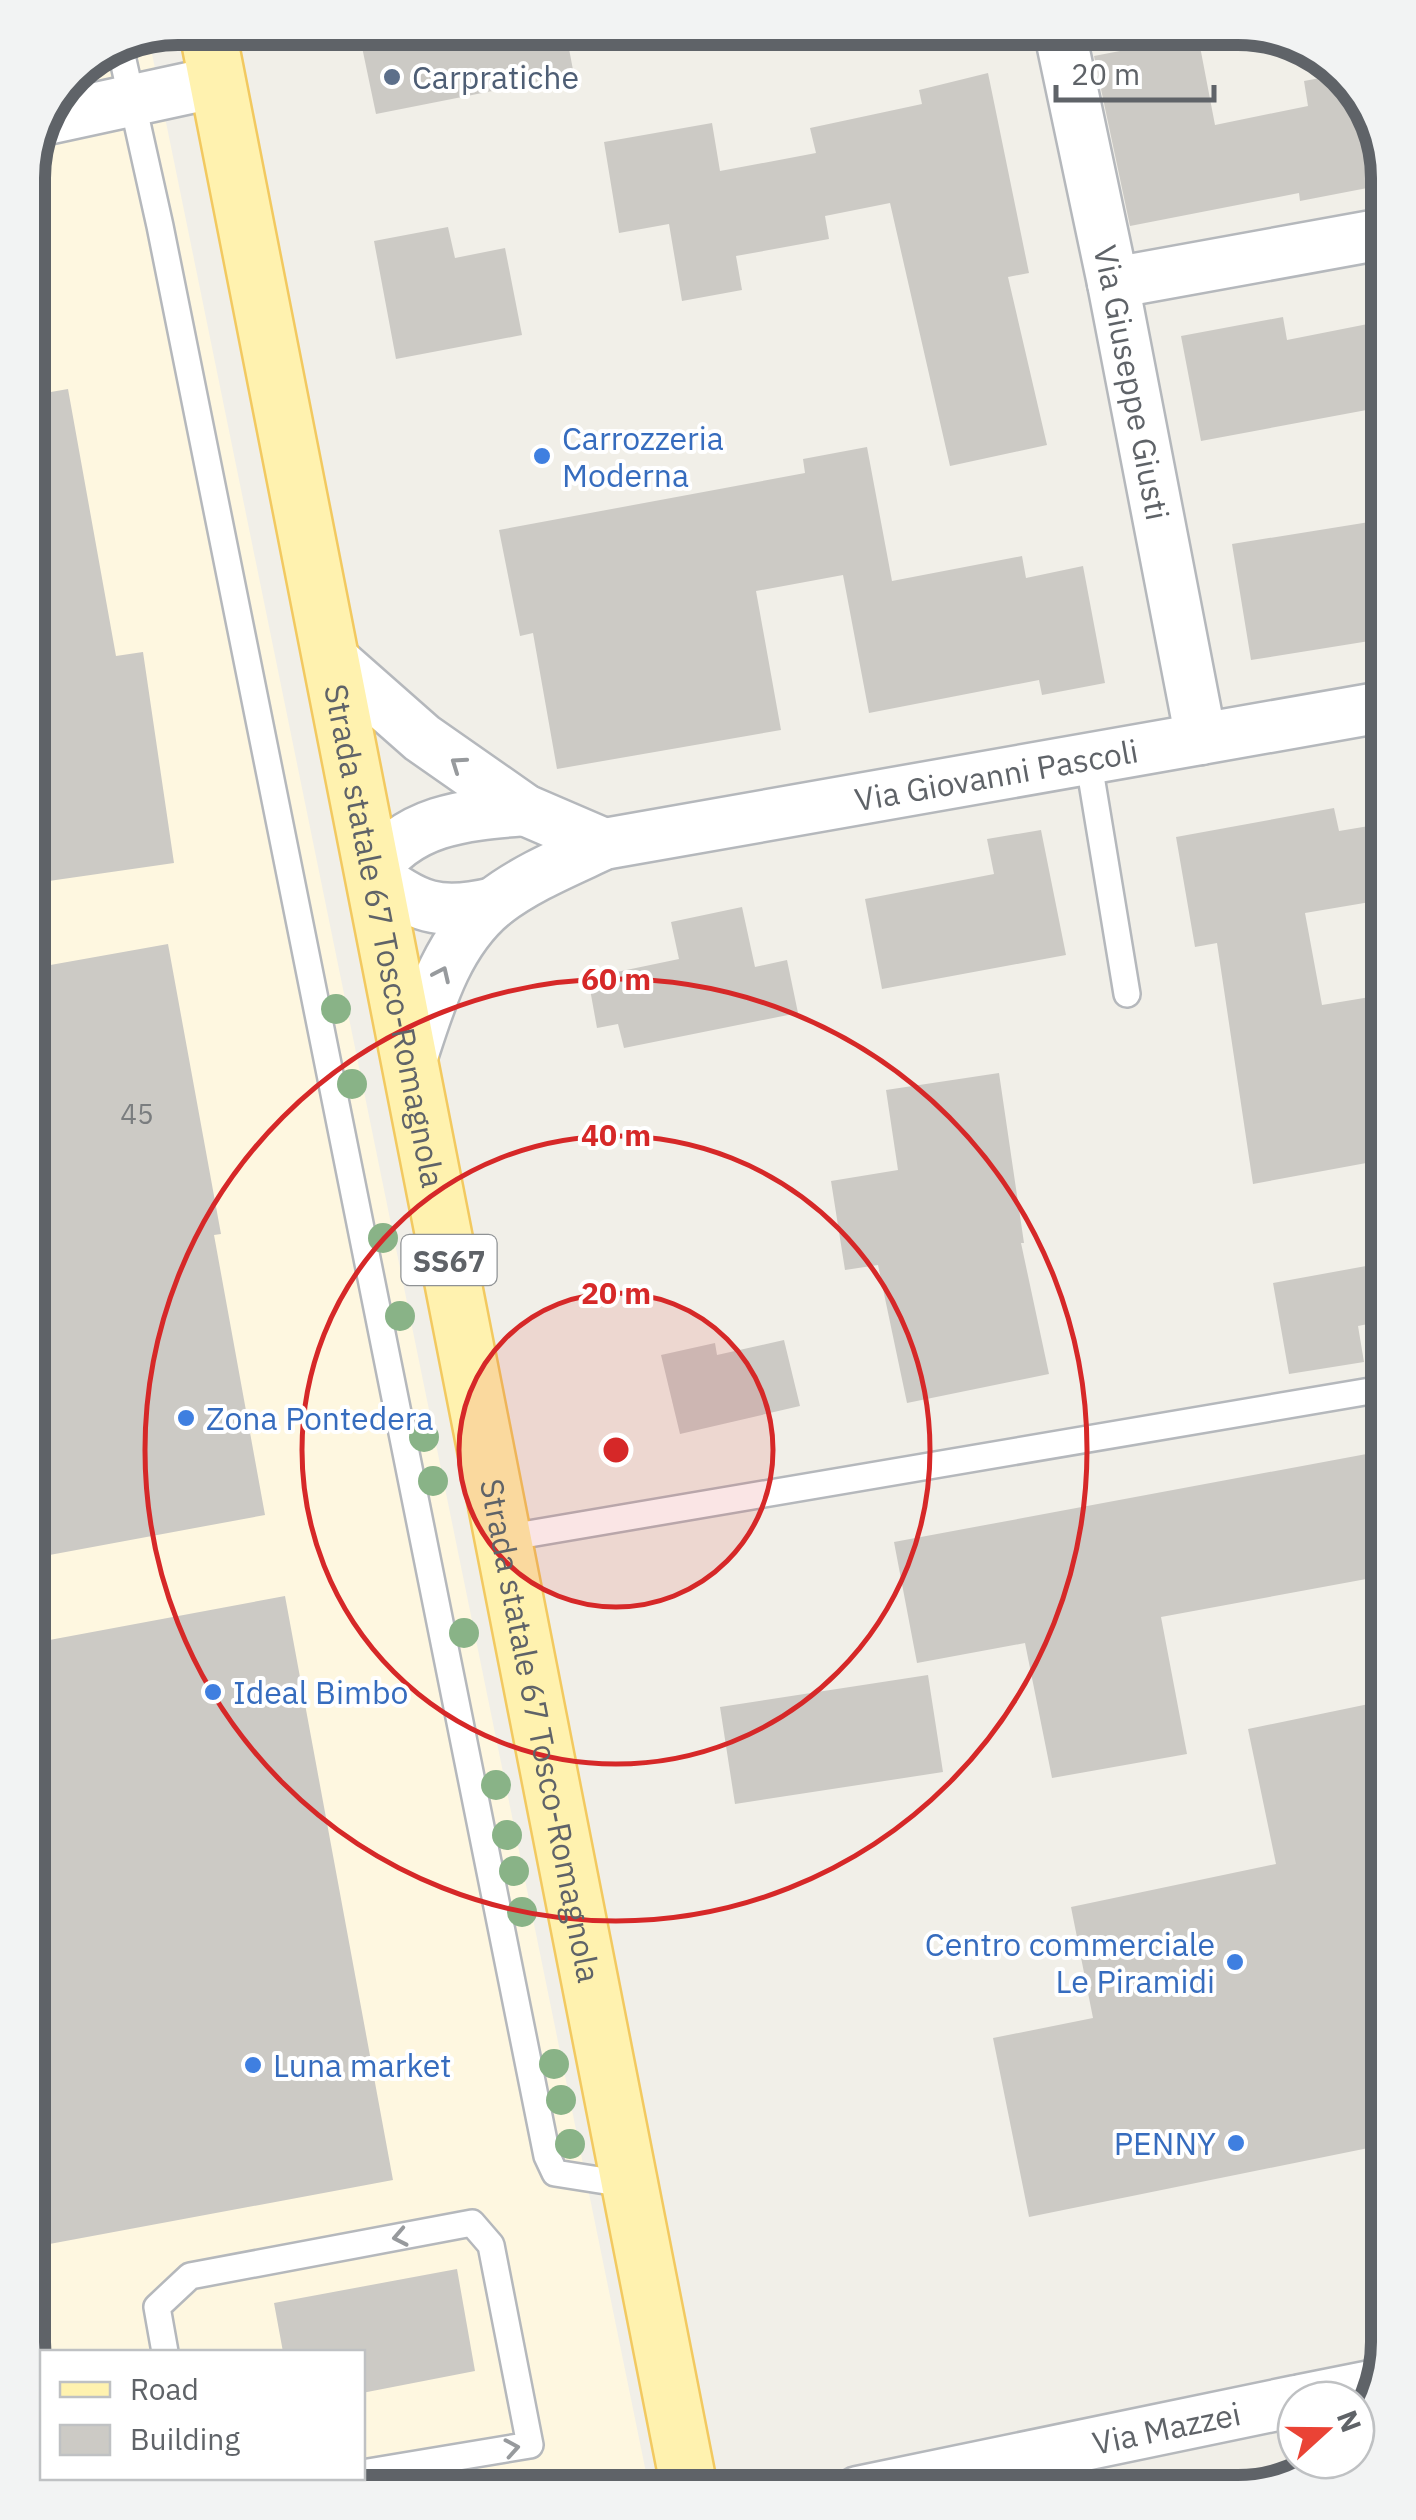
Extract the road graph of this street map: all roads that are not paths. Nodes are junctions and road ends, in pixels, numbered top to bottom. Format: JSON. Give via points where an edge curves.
{"nodes":[{"id":1,"x":210,"y":45,"type":"edge"},
{"id":2,"x":1063,"y":45,"type":"edge"},
{"id":3,"x":122,"y":58,"type":"edge"},
{"id":4,"x":217,"y":82,"type":"junction"},
{"id":5,"x":130,"y":100,"type":"junction"},
{"id":6,"x":61,"y":116,"type":"edge"},
{"id":7,"x":1371,"y":236,"type":"edge"},
{"id":8,"x":1113,"y":283,"type":"junction"},
{"id":9,"x":329,"y":656,"type":"junction"},
{"id":10,"x":1371,"y":709,"type":"edge"},
{"id":11,"x":1202,"y":739,"type":"junction"},
{"id":12,"x":1088,"y":758,"type":"junction"},
{"id":13,"x":525,"y":810,"type":"junction"},
{"id":14,"x":604,"y":844,"type":"junction"},
{"id":15,"x":372,"y":873,"type":"junction"},
{"id":16,"x":494,"y":903,"type":"junction"},
{"id":17,"x":1128,"y":994,"type":"dead end"},
{"id":18,"x":410,"y":1066,"type":"junction"},
{"id":19,"x":1371,"y":1391,"type":"edge"},
{"id":20,"x":505,"y":1538,"type":"junction"},
{"id":21,"x":631,"y":2184,"type":"junction"},
{"id":22,"x":165,"y":2350,"type":"edge"},
{"id":23,"x":1276,"y":2405,"type":"edge"},
{"id":24,"x":394,"y":2475,"type":"edge"},
{"id":25,"x":687,"y":2475,"type":"edge"},
{"id":26,"x":939,"y":2475,"type":"edge"}],
"edges":[{"from":1,"to":4,"type":"main road","name":"Strada statale 67 Tosco-Romagnola","number":"SS67"},
{"from":2,"to":8,"type":"street","name":"Via Giuseppe Giusti"},
{"from":3,"to":5,"type":"lane"},
{"from":4,"to":5,"type":"street"},
{"from":4,"to":9,"type":"main road","name":"Strada statale 67 Tosco-Romagnola","number":"SS67"},
{"from":5,"to":6,"type":"street"},
{"from":5,"to":21,"type":"lane","via":[[547,2156],[555,2173]]},
{"from":7,"to":8,"type":"street"},
{"from":8,"to":11,"type":"street","name":"Via Giuseppe Giusti"},
{"from":13,"to":9,"type":"street","one_way":true,"via":[[422,738]]},
{"from":9,"to":15,"type":"main road","name":"Strada statale 67 Tosco-Romagnola","number":"SS67"},
{"from":10,"to":11,"type":"street","name":"Via Giovanni Pascoli"},
{"from":11,"to":12,"type":"street","name":"Via Giovanni Pascoli"},
{"from":12,"to":14,"type":"street","name":"Via Giovanni Pascoli"},
{"from":12,"to":17,"type":"lane"},
{"from":13,"to":14,"type":"street"},
{"from":13,"to":15,"type":"street","via":[[428,825],[394,847]]},
{"from":14,"to":16,"type":"street","name":"Via Giovanni Pascoli"},
{"from":15,"to":16,"type":"street","name":"Via Giovanni Pascoli","via":[[437,909]]},
{"from":15,"to":18,"type":"main road","name":"Strada statale 67 Tosco-Romagnola","number":"SS67"},
{"from":18,"to":16,"type":"street","name":"Via Giovanni Pascoli","one_way":true,"via":[[438,981]]},
{"from":18,"to":20,"type":"main road","name":"Strada statale 67 Tosco-Romagnola","number":"SS67"},
{"from":19,"to":20,"type":"lane"},
{"from":20,"to":21,"type":"main road","name":"Strada statale 67 Tosco-Romagnola","number":"SS67"},
{"from":21,"to":25,"type":"main road","name":"Strada statale 67 Tosco-Romagnola","number":"SS67"},
{"from":24,"to":22,"type":"lane","one_way":true,"via":[[530,2445],[492,2245],[472,2223],[190,2276],[157,2307]]},
{"from":23,"to":26,"type":"street","name":"Via Mazzei"}]}
